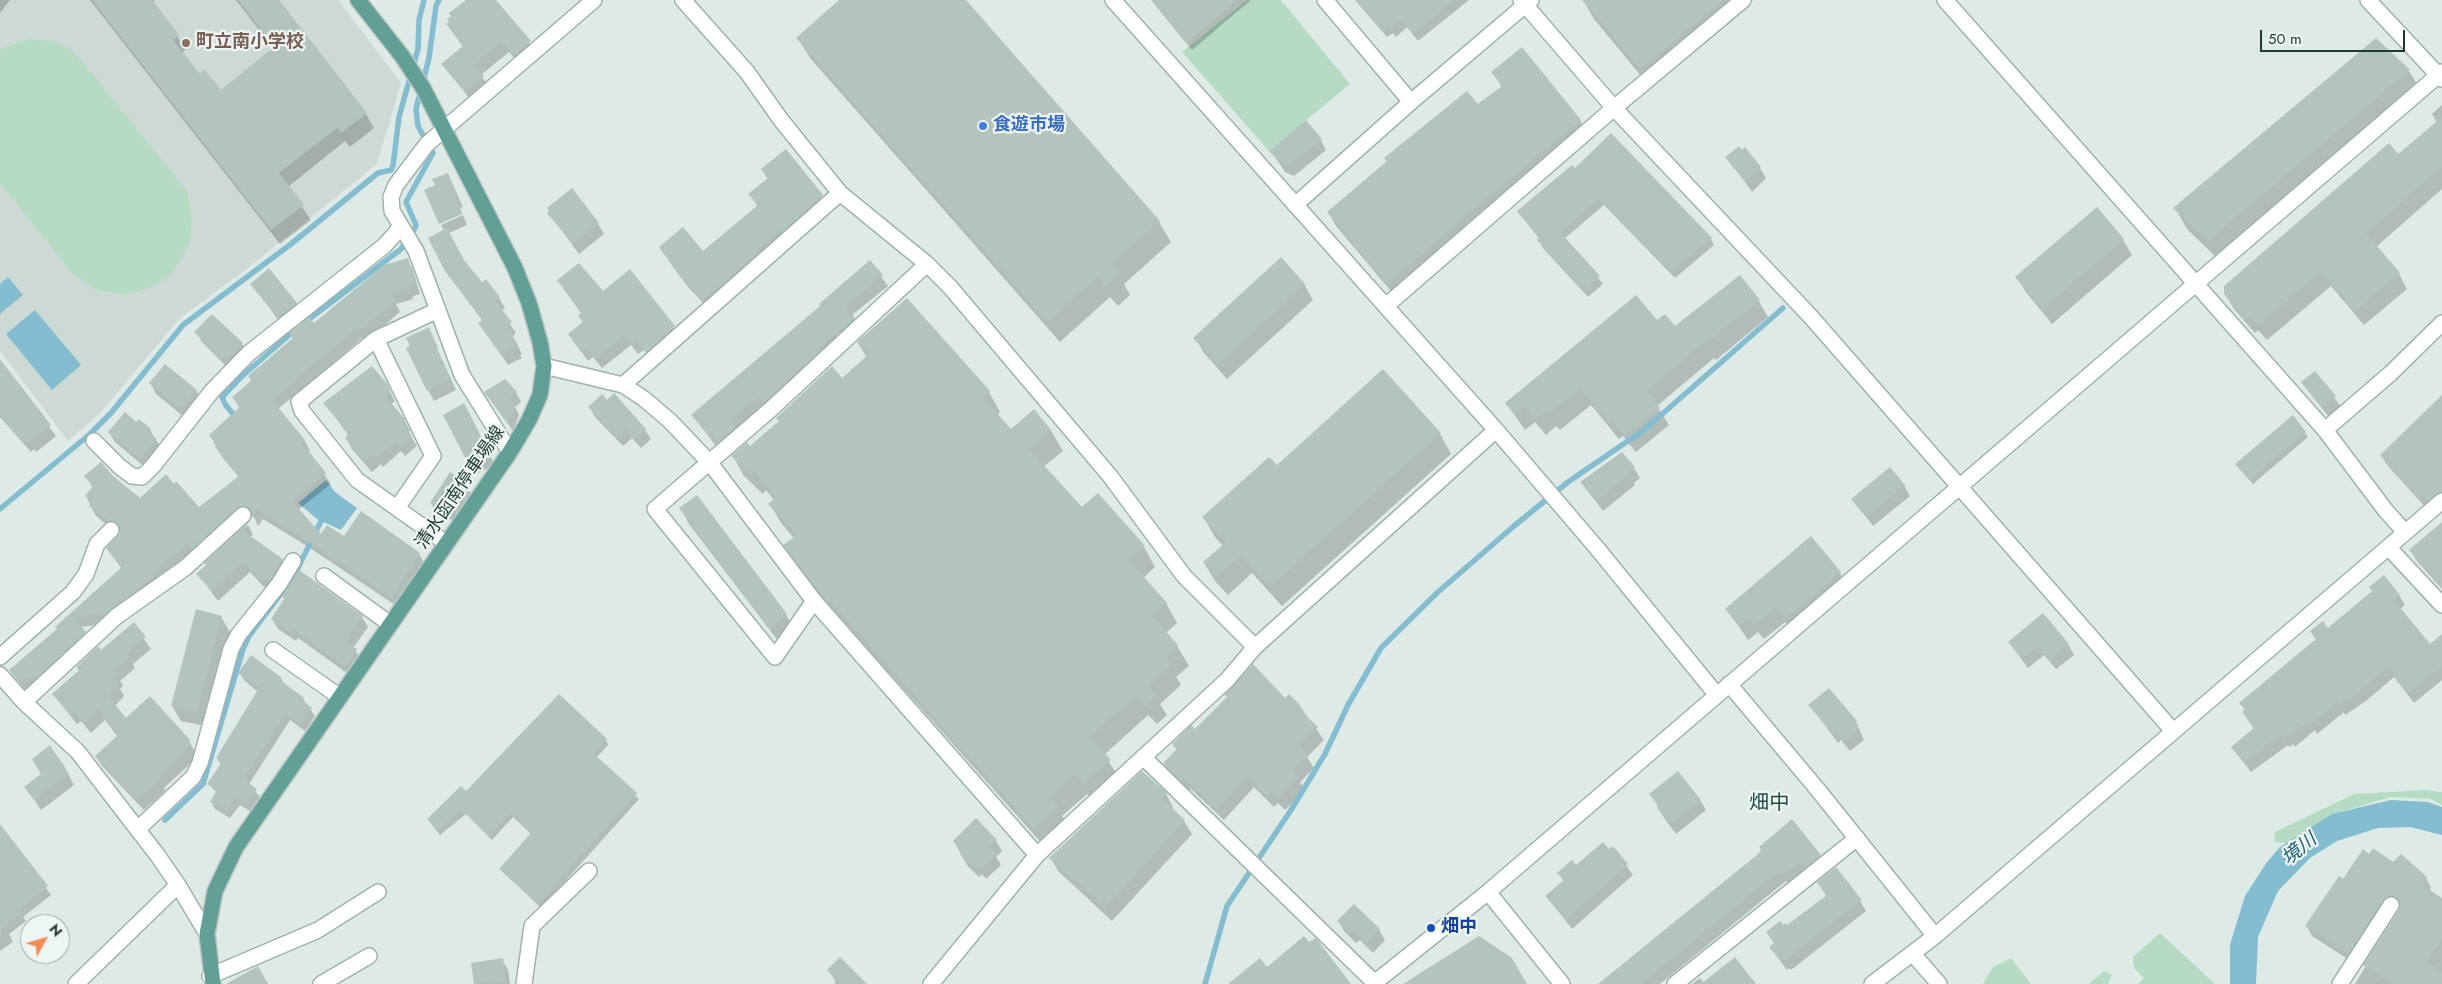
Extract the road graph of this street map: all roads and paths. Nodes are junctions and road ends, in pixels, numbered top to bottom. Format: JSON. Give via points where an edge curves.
{"nodes":[{"id":1,"x":358,"y":0,"type":"edge"},
{"id":2,"x":594,"y":0,"type":"edge"},
{"id":3,"x":683,"y":0,"type":"edge"},
{"id":4,"x":1113,"y":0,"type":"edge"},
{"id":5,"x":1325,"y":0,"type":"edge"},
{"id":6,"x":1743,"y":0,"type":"edge"},
{"id":7,"x":1945,"y":0,"type":"edge"},
{"id":8,"x":2368,"y":0,"type":"edge"},
{"id":9,"x":1526,"y":2,"type":"edge"},
{"id":10,"x":2441,"y":75,"type":"edge"},
{"id":11,"x":1411,"y":102,"type":"junction"},
{"id":12,"x":1614,"y":108,"type":"junction"},
{"id":13,"x":443,"y":128,"type":"junction"},
{"id":14,"x":840,"y":192,"type":"junction"},
{"id":15,"x":1295,"y":206,"type":"junction"},
{"id":16,"x":401,"y":226,"type":"junction"},
{"id":17,"x":927,"y":264,"type":"junction"},
{"id":18,"x":2197,"y":284,"type":"junction"},
{"id":19,"x":1387,"y":305,"type":"junction"},
{"id":20,"x":438,"y":310,"type":"junction"},
{"id":21,"x":2442,"y":323,"type":"edge"},
{"id":22,"x":376,"y":339,"type":"junction"},
{"id":23,"x":544,"y":366,"type":"junction"},
{"id":24,"x":623,"y":386,"type":"junction"},
{"id":25,"x":1496,"y":430,"type":"junction"},
{"id":26,"x":2325,"y":430,"type":"junction"},
{"id":27,"x":94,"y":441,"type":"dead end"},
{"id":28,"x":510,"y":452,"type":"junction"},
{"id":29,"x":710,"y":463,"type":"junction"},
{"id":30,"x":1958,"y":487,"type":"junction"},
{"id":31,"x":2442,"y":501,"type":"edge"},
{"id":32,"x":398,"y":508,"type":"junction"},
{"id":33,"x":243,"y":515,"type":"dead end"},
{"id":34,"x":111,"y":530,"type":"dead end"},
{"id":35,"x":2405,"y":532,"type":"junction"},
{"id":36,"x":446,"y":543,"type":"junction"},
{"id":37,"x":2388,"y":548,"type":"junction"},
{"id":38,"x":293,"y":561,"type":"dead end"},
{"id":39,"x":324,"y":576,"type":"dead end"},
{"id":40,"x":814,"y":601,"type":"junction"},
{"id":41,"x":2442,"y":605,"type":"edge"},
{"id":42,"x":390,"y":624,"type":"junction"},
{"id":43,"x":1255,"y":647,"type":"junction"},
{"id":44,"x":273,"y":650,"type":"dead end"},
{"id":45,"x":0,"y":657,"type":"edge"},
{"id":46,"x":0,"y":675,"type":"edge"},
{"id":47,"x":1729,"y":684,"type":"junction"},
{"id":48,"x":1716,"y":694,"type":"junction"},
{"id":49,"x":340,"y":696,"type":"junction"},
{"id":50,"x":24,"y":702,"type":"junction"},
{"id":51,"x":2173,"y":731,"type":"junction"},
{"id":52,"x":1143,"y":757,"type":"junction"},
{"id":53,"x":138,"y":829,"type":"junction"},
{"id":54,"x":1856,"y":838,"type":"junction"},
{"id":55,"x":1037,"y":855,"type":"junction"},
{"id":56,"x":589,"y":870,"type":"dead end"},
{"id":57,"x":178,"y":884,"type":"junction"},
{"id":58,"x":378,"y":892,"type":"dead end"},
{"id":59,"x":1488,"y":892,"type":"junction"},
{"id":60,"x":2391,"y":905,"type":"dead end"},
{"id":61,"x":206,"y":934,"type":"junction"},
{"id":62,"x":1935,"y":936,"type":"junction"},
{"id":63,"x":1913,"y":954,"type":"junction"},
{"id":64,"x":369,"y":956,"type":"dead end"},
{"id":65,"x":212,"y":980,"type":"edge"},
{"id":66,"x":1374,"y":983,"type":"edge"},
{"id":67,"x":76,"y":984,"type":"edge"},
{"id":68,"x":321,"y":984,"type":"edge"},
{"id":69,"x":524,"y":984,"type":"edge"},
{"id":70,"x":931,"y":984,"type":"edge"},
{"id":71,"x":1562,"y":984,"type":"edge"},
{"id":72,"x":1675,"y":984,"type":"edge"},
{"id":73,"x":1872,"y":984,"type":"edge"},
{"id":74,"x":1939,"y":984,"type":"edge"},
{"id":75,"x":2340,"y":984,"type":"edge"}],
"edges":[{"from":1,"to":13,"type":"main road","name":"清水函南停車場線","via":[[402,56]]},
{"from":2,"to":13,"type":"street"},
{"from":3,"to":14,"type":"street","via":[[747,72],[781,120]]},
{"from":4,"to":15,"type":"street"},
{"from":5,"to":11,"type":"street"},
{"from":6,"to":12,"type":"street"},
{"from":7,"to":18,"type":"street"},
{"from":8,"to":10,"type":"street"},
{"from":9,"to":11,"type":"street"},
{"from":9,"to":12,"type":"street"},
{"from":10,"to":18,"type":"street"},
{"from":11,"to":15,"type":"street"},
{"from":12,"to":19,"type":"street"},
{"from":12,"to":30,"type":"street","via":[[1811,317]]},
{"from":13,"to":16,"type":"street","via":[[396,185],[391,197],[392,211]]},
{"from":13,"to":23,"type":"main road","name":"清水函南停車場線","via":[[515,268],[537,326]]},
{"from":14,"to":17,"type":"street"},
{"from":14,"to":24,"type":"street"},
{"from":15,"to":19,"type":"street"},
{"from":16,"to":20,"type":"street","via":[[416,250]]},
{"from":16,"to":27,"type":"street","via":[[384,246],[249,353],[212,392],[142,477],[132,476],[120,468]]},
{"from":17,"to":29,"type":"street"},
{"from":17,"to":43,"type":"street","via":[[1110,476],[1184,576]]},
{"from":18,"to":26,"type":"street"},
{"from":18,"to":30,"type":"street"},
{"from":19,"to":25,"type":"street"},
{"from":20,"to":22,"type":"street"},
{"from":20,"to":28,"type":"street","via":[[462,376]]},
{"from":21,"to":26,"type":"street"},
{"from":22,"to":32,"type":"street","via":[[433,456]]},
{"from":22,"to":32,"type":"street","via":[[299,402],[308,420],[357,480]]},
{"from":23,"to":24,"type":"street"},
{"from":23,"to":28,"type":"main road","name":"清水函南停車場線","via":[[540,395]]},
{"from":24,"to":29,"type":"street","via":[[670,421]]},
{"from":25,"to":43,"type":"street"},
{"from":25,"to":48,"type":"street"},
{"from":26,"to":35,"type":"street"},
{"from":28,"to":36,"type":"main road","name":"清水函南停車場線"},
{"from":29,"to":40,"type":"street"},
{"from":29,"to":40,"type":"street","via":[[656,509],[775,657]]},
{"from":30,"to":47,"type":"street"},
{"from":30,"to":51,"type":"street"},
{"from":31,"to":35,"type":"street"},
{"from":32,"to":36,"type":"street"},
{"from":33,"to":50,"type":"street","via":[[185,568],[117,616]]},
{"from":34,"to":45,"type":"street","via":[[97,544],[86,574],[73,592]]},
{"from":35,"to":37,"type":"street"},
{"from":36,"to":42,"type":"main road","name":"清水函南停車場線"},
{"from":37,"to":41,"type":"street"},
{"from":37,"to":51,"type":"street"},
{"from":38,"to":53,"type":"street","via":[[231,649],[200,763],[193,777]]},
{"from":39,"to":42,"type":"street"},
{"from":40,"to":55,"type":"street"},
{"from":42,"to":49,"type":"main road","name":"清水函南停車場線"},
{"from":43,"to":52,"type":"street","via":[[1226,680]]},
{"from":44,"to":49,"type":"street"},
{"from":46,"to":50,"type":"street"},
{"from":47,"to":48,"type":"street"},
{"from":47,"to":54,"type":"street"},
{"from":48,"to":59,"type":"street"},
{"from":49,"to":61,"type":"main road","name":"清水函南停車場線","via":[[236,847],[215,891]]},
{"from":50,"to":53,"type":"street","via":[[78,752]]},
{"from":51,"to":62,"type":"street"},
{"from":52,"to":55,"type":"street"},
{"from":52,"to":66,"type":"street"},
{"from":53,"to":57,"type":"street"},
{"from":54,"to":62,"type":"street"},
{"from":54,"to":72,"type":"street"},
{"from":55,"to":70,"type":"street"},
{"from":56,"to":69,"type":"street","via":[[532,926]]},
{"from":57,"to":61,"type":"street"},
{"from":57,"to":67,"type":"street"},
{"from":58,"to":65,"type":"street","via":[[318,930]]},
{"from":59,"to":66,"type":"street"},
{"from":59,"to":71,"type":"street"},
{"from":60,"to":75,"type":"street"},
{"from":61,"to":65,"type":"main road","name":"清水函南停車場線"},
{"from":62,"to":63,"type":"street"},
{"from":63,"to":73,"type":"street"},
{"from":63,"to":74,"type":"street"},
{"from":64,"to":68,"type":"street"}]}
